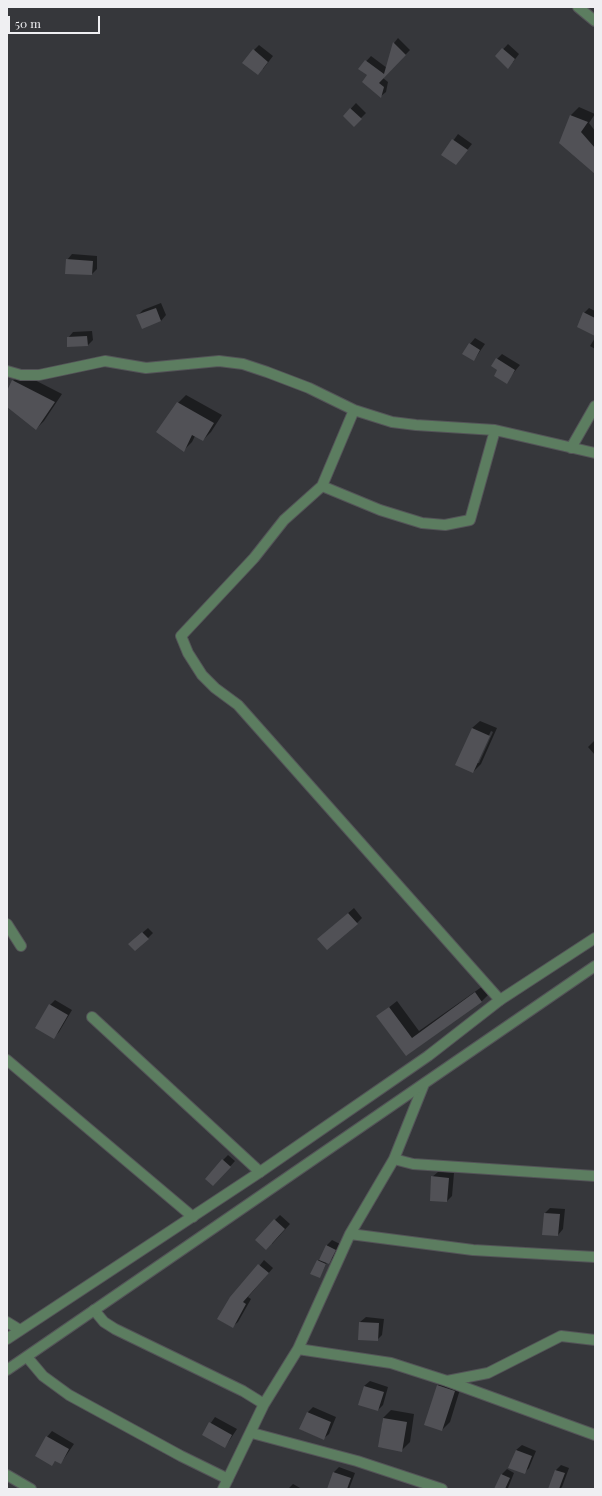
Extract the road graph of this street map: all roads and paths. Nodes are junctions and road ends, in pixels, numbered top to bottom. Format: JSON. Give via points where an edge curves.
{"nodes":[{"id":1,"x":578,"y":7,"type":"edge"},
{"id":2,"x":595,"y":21,"type":"edge"},
{"id":3,"x":7,"y":372,"type":"edge"},
{"id":4,"x":595,"y":406,"type":"edge"},
{"id":5,"x":354,"y":410,"type":"junction"},
{"id":6,"x":495,"y":430,"type":"junction"},
{"id":7,"x":571,"y":448,"type":"junction"},
{"id":8,"x":595,"y":453,"type":"edge"},
{"id":9,"x":322,"y":486,"type":"junction"},
{"id":10,"x":7,"y":924,"type":"edge"},
{"id":11,"x":595,"y":938,"type":"edge"},
{"id":12,"x":21,"y":946,"type":"dead end"},
{"id":13,"x":595,"y":966,"type":"edge"},
{"id":14,"x":500,"y":1000,"type":"junction"},
{"id":15,"x":92,"y":1017,"type":"dead end"},
{"id":16,"x":7,"y":1060,"type":"edge"},
{"id":17,"x":424,"y":1084,"type":"junction"},
{"id":18,"x":394,"y":1159,"type":"junction"},
{"id":19,"x":260,"y":1172,"type":"junction"},
{"id":20,"x":595,"y":1176,"type":"edge"},
{"id":21,"x":193,"y":1217,"type":"junction"},
{"id":22,"x":350,"y":1234,"type":"junction"},
{"id":23,"x":595,"y":1258,"type":"edge"},
{"id":24,"x":94,"y":1310,"type":"junction"},
{"id":25,"x":7,"y":1322,"type":"edge"},
{"id":26,"x":20,"y":1330,"type":"junction"},
{"id":27,"x":7,"y":1339,"type":"edge"},
{"id":28,"x":595,"y":1340,"type":"edge"},
{"id":29,"x":298,"y":1349,"type":"junction"},
{"id":30,"x":27,"y":1357,"type":"junction"},
{"id":31,"x":7,"y":1370,"type":"edge"},
{"id":32,"x":447,"y":1382,"type":"junction"},
{"id":33,"x":264,"y":1404,"type":"junction"},
{"id":34,"x":252,"y":1433,"type":"junction"},
{"id":35,"x":595,"y":1435,"type":"edge"},
{"id":36,"x":7,"y":1475,"type":"edge"},
{"id":37,"x":228,"y":1479,"type":"junction"},
{"id":38,"x":31,"y":1489,"type":"edge"},
{"id":39,"x":223,"y":1489,"type":"edge"},
{"id":40,"x":442,"y":1489,"type":"edge"}],
"edges":[{"from":1,"to":2,"type":"street"},
{"from":3,"to":5,"type":"street","via":[[40,375],[106,361],[146,368],[219,361],[243,364],[267,372],[309,388]]},
{"from":4,"to":7,"type":"street"},
{"from":5,"to":6,"type":"street","via":[[392,422]]},
{"from":5,"to":9,"type":"street"},
{"from":6,"to":7,"type":"street"},
{"from":6,"to":9,"type":"street","via":[[470,520],[445,525],[422,523],[380,510]]},
{"from":7,"to":8,"type":"street"},
{"from":9,"to":14,"type":"street","via":[[284,520],[254,558],[181,636],[188,653],[202,674],[215,688],[238,705]]},
{"from":10,"to":12,"type":"street"},
{"from":11,"to":14,"type":"street"},
{"from":13,"to":17,"type":"street"},
{"from":14,"to":19,"type":"street","via":[[428,1056]]},
{"from":15,"to":19,"type":"street"},
{"from":16,"to":21,"type":"street"},
{"from":17,"to":18,"type":"street"},
{"from":17,"to":24,"type":"street"},
{"from":18,"to":20,"type":"street","via":[[413,1164]]},
{"from":18,"to":22,"type":"street"},
{"from":19,"to":21,"type":"street"},
{"from":21,"to":26,"type":"street"},
{"from":22,"to":23,"type":"street","via":[[473,1250]]},
{"from":22,"to":29,"type":"street"},
{"from":24,"to":30,"type":"street"},
{"from":24,"to":33,"type":"street","via":[[104,1322],[115,1329],[243,1391]]},
{"from":25,"to":26,"type":"street"},
{"from":26,"to":27,"type":"street"},
{"from":28,"to":32,"type":"street","via":[[561,1336],[488,1373]]},
{"from":29,"to":32,"type":"street","via":[[391,1363]]},
{"from":29,"to":33,"type":"street"},
{"from":30,"to":31,"type":"street"},
{"from":30,"to":37,"type":"street","via":[[43,1376],[69,1395]]},
{"from":32,"to":35,"type":"street"},
{"from":33,"to":34,"type":"street"},
{"from":34,"to":37,"type":"street"},
{"from":34,"to":40,"type":"street","via":[[357,1461]]},
{"from":36,"to":38,"type":"street"},
{"from":37,"to":39,"type":"street"}]}
